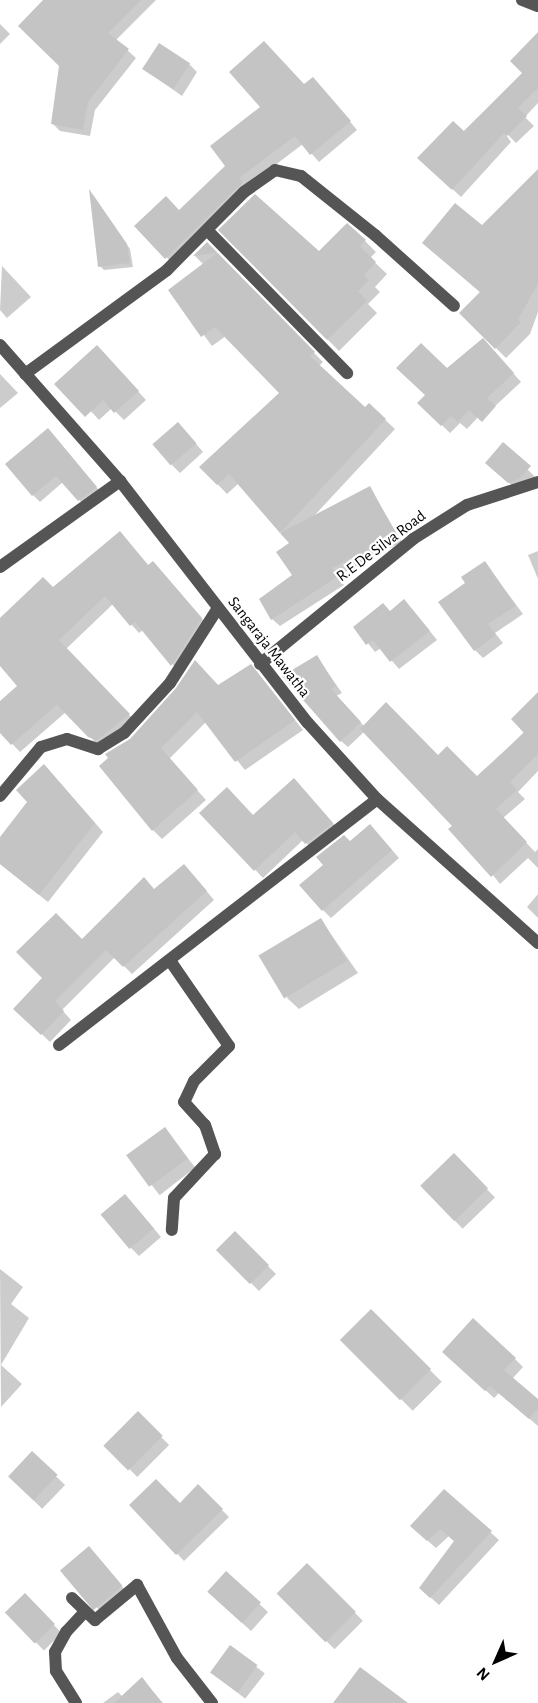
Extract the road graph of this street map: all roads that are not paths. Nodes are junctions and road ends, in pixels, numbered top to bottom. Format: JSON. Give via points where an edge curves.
{"nodes":[{"id":1,"x":522,"y":0,"type":"edge"},
{"id":2,"x":538,"y":6,"type":"edge"},
{"id":3,"x":208,"y":231,"type":"junction"},
{"id":4,"x":454,"y":306,"type":"dead end"},
{"id":5,"x":0,"y":345,"type":"edge"},
{"id":6,"x":347,"y":373,"type":"dead end"},
{"id":7,"x":25,"y":374,"type":"junction"},
{"id":8,"x":120,"y":481,"type":"junction"},
{"id":9,"x":538,"y":482,"type":"edge"},
{"id":10,"x":0,"y":567,"type":"edge"},
{"id":11,"x":218,"y":608,"type":"junction"},
{"id":12,"x":260,"y":664,"type":"junction"},
{"id":13,"x":0,"y":796,"type":"edge"},
{"id":14,"x":377,"y":799,"type":"junction"},
{"id":15,"x":538,"y":943,"type":"edge"},
{"id":16,"x":171,"y":962,"type":"junction"},
{"id":17,"x":59,"y":1045,"type":"dead end"},
{"id":18,"x":172,"y":1230,"type":"dead end"},
{"id":19,"x":72,"y":1598,"type":"dead end"},
{"id":20,"x":84,"y":1613,"type":"junction"},
{"id":21,"x":76,"y":1703,"type":"edge"},
{"id":22,"x":212,"y":1703,"type":"edge"}],
"edges":[{"from":1,"to":2,"type":"street"},
{"from":3,"to":4,"type":"street","via":[[244,192],[274,170],[301,176]]},
{"from":3,"to":6,"type":"street"},
{"from":3,"to":7,"type":"street","via":[[167,270]]},
{"from":5,"to":7,"type":"street","name":"Sangaraja Mawatha"},
{"from":7,"to":8,"type":"street","name":"Sangaraja Mawatha"},
{"from":8,"to":10,"type":"street"},
{"from":8,"to":11,"type":"street","name":"Sangaraja Mawatha"},
{"from":9,"to":12,"type":"street","name":"R.E De Silva Road","via":[[466,505],[412,539]]},
{"from":11,"to":12,"type":"street","name":"Sangaraja Mawatha"},
{"from":11,"to":13,"type":"street","via":[[170,683],[124,733],[98,749],[67,739],[41,747]]},
{"from":12,"to":14,"type":"street","name":"Sangaraja Mawatha"},
{"from":14,"to":15,"type":"street","name":"Sangaraja Mawatha"},
{"from":14,"to":16,"type":"street"},
{"from":16,"to":17,"type":"street"},
{"from":16,"to":18,"type":"street","via":[[229,1046],[194,1081],[184,1102],[205,1125],[214,1155],[174,1198]]},
{"from":19,"to":20,"type":"street"},
{"from":20,"to":21,"type":"street","via":[[66,1632],[56,1652],[56,1671]]},
{"from":20,"to":22,"type":"street","via":[[95,1620],[137,1585],[177,1658]]}]}
